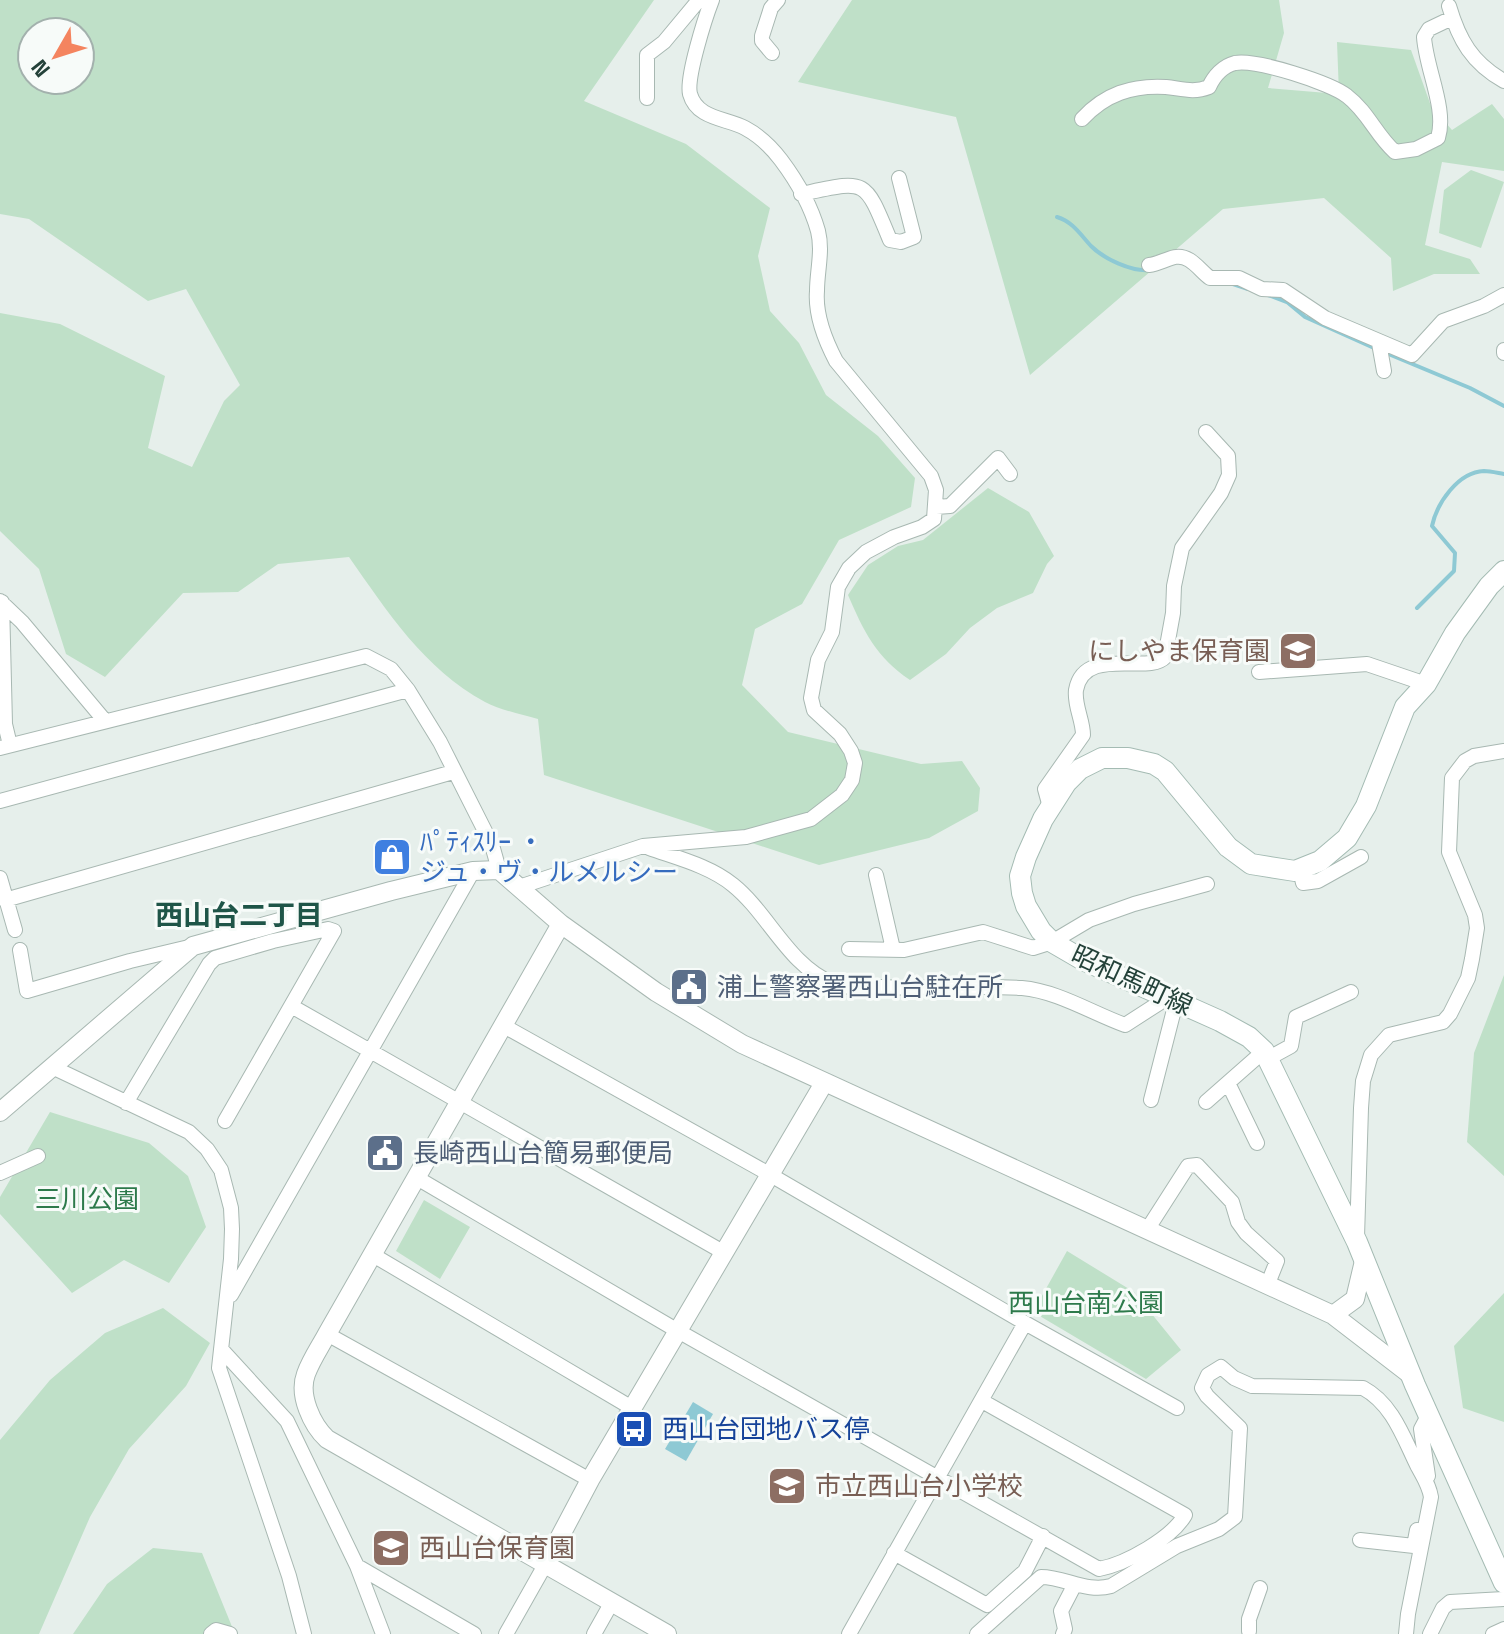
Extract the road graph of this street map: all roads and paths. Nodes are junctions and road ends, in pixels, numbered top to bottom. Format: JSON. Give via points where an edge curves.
{"nodes":[{"id":1,"x":699,"y":0,"type":"edge"},
{"id":2,"x":710,"y":0,"type":"edge"},
{"id":3,"x":778,"y":0,"type":"edge"},
{"id":4,"x":772,"y":53,"type":"dead end"},
{"id":5,"x":1504,"y":81,"type":"edge"},
{"id":6,"x":647,"y":98,"type":"dead end"},
{"id":7,"x":1082,"y":119,"type":"dead end"},
{"id":8,"x":899,"y":178,"type":"dead end"},
{"id":9,"x":801,"y":194,"type":"junction"},
{"id":10,"x":1149,"y":265,"type":"dead end"},
{"id":11,"x":1504,"y":295,"type":"edge"},
{"id":12,"x":1379,"y":343,"type":"junction"},
{"id":13,"x":1383,"y":365,"type":"dead end"},
{"id":14,"x":1206,"y":432,"type":"dead end"},
{"id":15,"x":1010,"y":474,"type":"dead end"},
{"id":16,"x":936,"y":507,"type":"junction"},
{"id":17,"x":1504,"y":571,"type":"edge"},
{"id":18,"x":1,"y":601,"type":"edge"},
{"id":19,"x":1259,"y":672,"type":"dead end"},
{"id":20,"x":1426,"y":684,"type":"junction"},
{"id":21,"x":408,"y":690,"type":"junction"},
{"id":22,"x":105,"y":721,"type":"junction"},
{"id":23,"x":5,"y":746,"type":"edge"},
{"id":24,"x":1504,"y":751,"type":"edge"},
{"id":25,"x":453,"y":772,"type":"junction"},
{"id":26,"x":0,"y":801,"type":"edge"},
{"id":27,"x":1050,"y":807,"type":"junction"},
{"id":28,"x":643,"y":846,"type":"junction"},
{"id":29,"x":1361,"y":857,"type":"dead end"},
{"id":30,"x":499,"y":870,"type":"junction"},
{"id":31,"x":1300,"y":870,"type":"junction"},
{"id":32,"x":473,"y":871,"type":"junction"},
{"id":33,"x":876,"y":875,"type":"dead end"},
{"id":34,"x":0,"y":878,"type":"edge"},
{"id":35,"x":1207,"y":884,"type":"dead end"},
{"id":36,"x":519,"y":887,"type":"junction"},
{"id":37,"x":5,"y":900,"type":"junction"},
{"id":38,"x":561,"y":924,"type":"junction"},
{"id":39,"x":15,"y":930,"type":"dead end"},
{"id":40,"x":1052,"y":942,"type":"junction"},
{"id":41,"x":193,"y":946,"type":"junction"},
{"id":42,"x":849,"y":949,"type":"dead end"},
{"id":43,"x":893,"y":949,"type":"junction"},
{"id":44,"x":20,"y":950,"type":"dead end"},
{"id":45,"x":1351,"y":992,"type":"dead end"},
{"id":46,"x":1172,"y":1000,"type":"junction"},
{"id":47,"x":293,"y":1007,"type":"junction"},
{"id":48,"x":502,"y":1025,"type":"junction"},
{"id":49,"x":371,"y":1051,"type":"junction"},
{"id":50,"x":1266,"y":1054,"type":"junction"},
{"id":51,"x":52,"y":1067,"type":"junction"},
{"id":52,"x":824,"y":1083,"type":"junction"},
{"id":53,"x":1228,"y":1083,"type":"junction"},
{"id":54,"x":1151,"y":1100,"type":"dead end"},
{"id":55,"x":459,"y":1101,"type":"junction"},
{"id":56,"x":1206,"y":1102,"type":"dead end"},
{"id":57,"x":126,"y":1103,"type":"junction"},
{"id":58,"x":0,"y":1112,"type":"edge"},
{"id":59,"x":225,"y":1121,"type":"dead end"},
{"id":60,"x":1257,"y":1143,"type":"dead end"},
{"id":61,"x":38,"y":1156,"type":"dead end"},
{"id":62,"x":0,"y":1173,"type":"edge"},
{"id":63,"x":769,"y":1174,"type":"junction"},
{"id":64,"x":417,"y":1178,"type":"junction"},
{"id":65,"x":1147,"y":1230,"type":"junction"},
{"id":66,"x":1360,"y":1251,"type":"junction"},
{"id":67,"x":723,"y":1252,"type":"junction"},
{"id":68,"x":373,"y":1255,"type":"junction"},
{"id":69,"x":1267,"y":1286,"type":"junction"},
{"id":70,"x":227,"y":1302,"type":"junction"},
{"id":71,"x":1333,"y":1315,"type":"junction"},
{"id":72,"x":1025,"y":1323,"type":"junction"},
{"id":73,"x":678,"y":1331,"type":"junction"},
{"id":74,"x":327,"y":1334,"type":"junction"},
{"id":75,"x":221,"y":1349,"type":"junction"},
{"id":76,"x":1411,"y":1375,"type":"junction"},
{"id":77,"x":982,"y":1401,"type":"junction"},
{"id":78,"x":632,"y":1408,"type":"junction"},
{"id":79,"x":1177,"y":1408,"type":"dead end"},
{"id":80,"x":310,"y":1413,"type":"junction"},
{"id":81,"x":1429,"y":1414,"type":"junction"},
{"id":82,"x":287,"y":1421,"type":"junction"},
{"id":83,"x":938,"y":1476,"type":"junction"},
{"id":84,"x":590,"y":1480,"type":"junction"},
{"id":85,"x":1429,"y":1484,"type":"junction"},
{"id":86,"x":1428,"y":1523,"type":"junction"},
{"id":87,"x":1043,"y":1536,"type":"junction"},
{"id":88,"x":1360,"y":1540,"type":"dead end"},
{"id":89,"x":894,"y":1553,"type":"junction"},
{"id":90,"x":545,"y":1565,"type":"junction"},
{"id":91,"x":357,"y":1566,"type":"junction"},
{"id":92,"x":1504,"y":1583,"type":"edge"},
{"id":93,"x":1075,"y":1584,"type":"junction"},
{"id":94,"x":1260,"y":1588,"type":"dead end"},
{"id":95,"x":1504,"y":1599,"type":"edge"},
{"id":96,"x":612,"y":1602,"type":"junction"},
{"id":97,"x":1504,"y":1629,"type":"edge"},
{"id":98,"x":853,"y":1633,"type":"edge"},
{"id":99,"x":1251,"y":1633,"type":"edge"},
{"id":100,"x":211,"y":1634,"type":"edge"},
{"id":101,"x":230,"y":1634,"type":"edge"},
{"id":102,"x":304,"y":1634,"type":"edge"},
{"id":103,"x":383,"y":1634,"type":"edge"},
{"id":104,"x":474,"y":1634,"type":"edge"},
{"id":105,"x":506,"y":1634,"type":"edge"},
{"id":106,"x":594,"y":1634,"type":"edge"},
{"id":107,"x":667,"y":1634,"type":"edge"},
{"id":108,"x":977,"y":1634,"type":"edge"},
{"id":109,"x":1063,"y":1634,"type":"edge"},
{"id":110,"x":1399,"y":1634,"type":"edge"},
{"id":111,"x":1406,"y":1634,"type":"edge"},
{"id":112,"x":1430,"y":1634,"type":"edge"},
{"id":113,"x":1493,"y":1634,"type":"edge"}],
"edges":[{"from":1,"to":6,"type":"street","via":[[647,55]]},
{"from":2,"to":9,"type":"street","via":[[689,73],[692,98],[706,114],[764,142]]},
{"from":3,"to":4,"type":"street","via":[[762,36]]},
{"from":5,"to":7,"type":"street","via":[[1470,54],[1450,12],[1424,37],[1441,109],[1440,131],[1438,138],[1416,149],[1395,152],[1345,93],[1253,63],[1234,63],[1197,92],[1158,87],[1113,94]]},
{"from":8,"to":9,"type":"street","via":[[914,237],[901,242],[890,240],[875,203],[859,186]]},
{"from":9,"to":16,"type":"street","via":[[818,231],[817,307],[827,344],[931,476]]},
{"from":10,"to":12,"type":"street","via":[[1183,258],[1210,278],[1239,278],[1262,289],[1283,290],[1325,318]]},
{"from":11,"to":12,"type":"street","via":[[1443,321],[1412,355]]},
{"from":12,"to":13,"type":"street"},
{"from":14,"to":27,"type":"street","via":[[1228,456],[1229,475],[1182,548],[1165,657],[1156,664],[1112,663],[1083,677],[1076,690],[1083,735],[1045,789]]},
{"from":15,"to":16,"type":"street","via":[[998,458],[950,506]]},
{"from":16,"to":28,"type":"street","via":[[928,525],[866,552],[838,587],[832,632],[818,660],[811,698],[814,710],[840,734],[855,763],[842,795],[811,819],[746,837]]},
{"from":17,"to":20,"type":"main road","via":[[1455,633]]},
{"from":18,"to":22,"type":"street"},
{"from":18,"to":23,"type":"street"},
{"from":19,"to":20,"type":"street","via":[[1367,664]]},
{"from":20,"to":31,"type":"main road","via":[[1405,707],[1366,806],[1347,838]]},
{"from":21,"to":22,"type":"street","via":[[391,669],[366,656]]},
{"from":21,"to":25,"type":"street"},
{"from":21,"to":26,"type":"street"},
{"from":22,"to":23,"type":"street"},
{"from":24,"to":66,"type":"street","via":[[1474,756],[1452,778],[1449,852],[1477,928],[1470,969],[1456,1003],[1443,1022],[1389,1035],[1371,1055],[1363,1081]]},
{"from":25,"to":30,"type":"street","via":[[492,845]]},
{"from":25,"to":37,"type":"street"},
{"from":27,"to":31,"type":"main road","name":"昭和馬町線","via":[[1066,783],[1095,760],[1143,761],[1173,777],[1238,857],[1264,868]]},
{"from":27,"to":40,"type":"main road","name":"昭和馬町線","via":[[1020,876],[1033,920]]},
{"from":28,"to":36,"type":"street"},
{"from":28,"to":46,"type":"street","via":[[731,883],[807,969],[833,983],[1023,988],[1125,1025]]},
{"from":29,"to":31,"type":"street","via":[[1318,881],[1303,883]]},
{"from":30,"to":32,"type":"street"},
{"from":30,"to":36,"type":"street"},
{"from":32,"to":41,"type":"street"},
{"from":32,"to":49,"type":"street"},
{"from":33,"to":43,"type":"street"},
{"from":34,"to":37,"type":"street"},
{"from":35,"to":40,"type":"street","via":[[1089,920]]},
{"from":36,"to":38,"type":"street"},
{"from":37,"to":39,"type":"street"},
{"from":38,"to":48,"type":"street"},
{"from":38,"to":52,"type":"street","via":[[705,1024]]},
{"from":40,"to":43,"type":"street","via":[[1033,948],[983,932]]},
{"from":40,"to":46,"type":"main road","name":"昭和馬町線"},
{"from":41,"to":44,"type":"street","via":[[27,991]]},
{"from":41,"to":51,"type":"street"},
{"from":42,"to":43,"type":"street"},
{"from":45,"to":50,"type":"street","via":[[1296,1017],[1291,1046]]},
{"from":46,"to":50,"type":"main road","name":"昭和馬町線","via":[[1249,1037]]},
{"from":46,"to":54,"type":"street"},
{"from":47,"to":49,"type":"street"},
{"from":47,"to":57,"type":"street","via":[[334,931],[215,958]]},
{"from":47,"to":59,"type":"street"},
{"from":48,"to":55,"type":"street"},
{"from":48,"to":63,"type":"street"},
{"from":49,"to":55,"type":"street"},
{"from":49,"to":70,"type":"street"},
{"from":50,"to":53,"type":"street"},
{"from":50,"to":66,"type":"main road","name":"昭和馬町線"},
{"from":51,"to":57,"type":"street"},
{"from":51,"to":58,"type":"street"},
{"from":52,"to":63,"type":"street"},
{"from":52,"to":65,"type":"street"},
{"from":53,"to":56,"type":"street"},
{"from":53,"to":60,"type":"street"},
{"from":55,"to":64,"type":"street"},
{"from":55,"to":67,"type":"street"},
{"from":57,"to":70,"type":"street","via":[[189,1132],[221,1170],[232,1229]]},
{"from":61,"to":62,"type":"street"},
{"from":63,"to":67,"type":"street"},
{"from":63,"to":72,"type":"street"},
{"from":64,"to":68,"type":"street"},
{"from":64,"to":73,"type":"street"},
{"from":65,"to":69,"type":"street"},
{"from":65,"to":69,"type":"street","via":[[1188,1166],[1197,1165],[1232,1202],[1246,1233],[1277,1261]]},
{"from":66,"to":71,"type":"street","via":[[1355,1299]]},
{"from":66,"to":76,"type":"main road","name":"昭和馬町線"},
{"from":67,"to":73,"type":"street"},
{"from":68,"to":74,"type":"street"},
{"from":68,"to":78,"type":"street"},
{"from":69,"to":71,"type":"street"},
{"from":70,"to":75,"type":"street"},
{"from":71,"to":76,"type":"street"},
{"from":72,"to":77,"type":"street"},
{"from":72,"to":79,"type":"street"},
{"from":73,"to":78,"type":"street"},
{"from":73,"to":83,"type":"street"},
{"from":74,"to":80,"type":"street","via":[[304,1377]]},
{"from":74,"to":84,"type":"street"},
{"from":75,"to":82,"type":"street"},
{"from":75,"to":102,"type":"street","via":[[219,1368]]},
{"from":76,"to":81,"type":"main road","name":"昭和馬町線"},
{"from":77,"to":83,"type":"street"},
{"from":77,"to":87,"type":"street","via":[[1185,1515],[1177,1529],[1128,1559],[1099,1569]]},
{"from":78,"to":84,"type":"street"},
{"from":80,"to":82,"type":"street"},
{"from":80,"to":90,"type":"street","via":[[327,1439]]},
{"from":81,"to":85,"type":"street","via":[[1421,1429]]},
{"from":81,"to":92,"type":"main road","name":"昭和馬町線"},
{"from":82,"to":91,"type":"street"},
{"from":83,"to":87,"type":"street"},
{"from":83,"to":89,"type":"street"},
{"from":84,"to":90,"type":"street"},
{"from":85,"to":86,"type":"street"},
{"from":85,"to":93,"type":"street","via":[[1399,1425],[1373,1393],[1351,1386],[1252,1386],[1217,1368],[1202,1388],[1240,1428],[1235,1517],[1111,1586]]},
{"from":86,"to":88,"type":"street","via":[[1419,1523],[1414,1546]]},
{"from":86,"to":111,"type":"street"},
{"from":87,"to":89,"type":"street","via":[[1025,1571],[987,1605]]},
{"from":89,"to":98,"type":"street"},
{"from":90,"to":96,"type":"street"},
{"from":90,"to":105,"type":"street"},
{"from":91,"to":103,"type":"street"},
{"from":91,"to":104,"type":"street"},
{"from":93,"to":108,"type":"street","via":[[1041,1577]]},
{"from":93,"to":109,"type":"street","via":[[1061,1611]]},
{"from":94,"to":99,"type":"street","via":[[1249,1619]]},
{"from":95,"to":112,"type":"street","via":[[1450,1602]]},
{"from":96,"to":106,"type":"street"},
{"from":96,"to":107,"type":"street"},
{"from":97,"to":113,"type":"street"},
{"from":100,"to":101,"type":"street"},
{"from":110,"to":111,"type":"street"}]}
